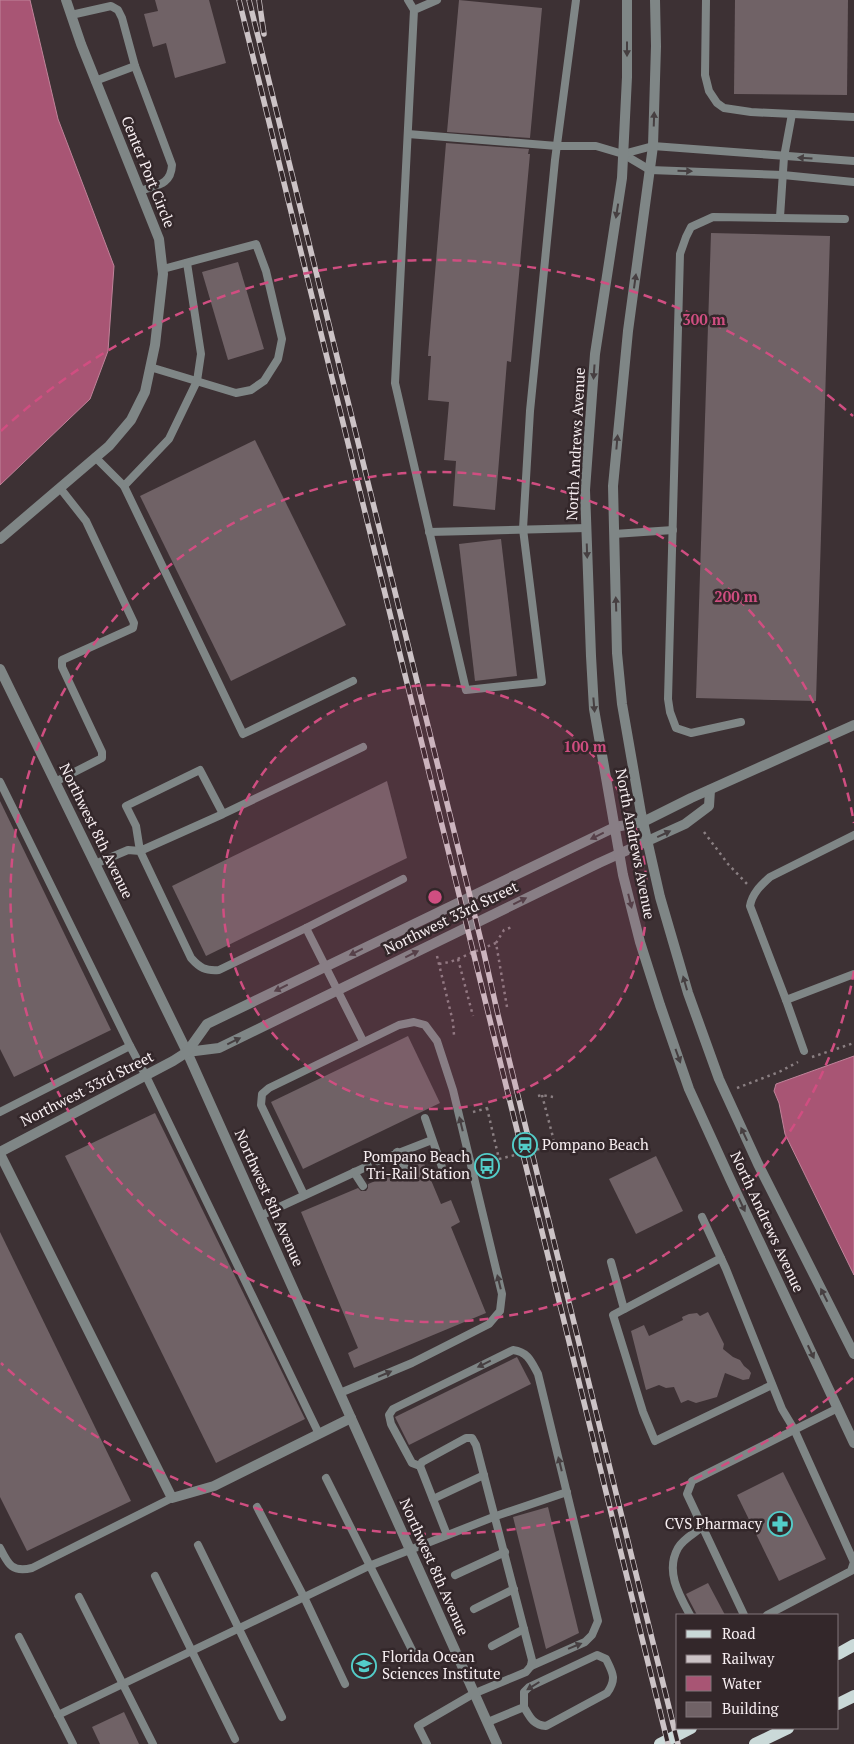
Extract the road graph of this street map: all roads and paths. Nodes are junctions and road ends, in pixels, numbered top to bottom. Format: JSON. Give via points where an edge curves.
{"nodes":[{"id":1,"x":66,"y":0,"type":"edge"},
{"id":2,"x":408,"y":0,"type":"edge"},
{"id":3,"x":437,"y":0,"type":"edge"},
{"id":4,"x":576,"y":0,"type":"edge"},
{"id":5,"x":627,"y":0,"type":"edge"},
{"id":6,"x":656,"y":0,"type":"edge"},
{"id":7,"x":706,"y":0,"type":"edge"},
{"id":8,"x":414,"y":10,"type":"junction"},
{"id":9,"x":71,"y":15,"type":"junction"},
{"id":10,"x":135,"y":66,"type":"junction"},
{"id":11,"x":95,"y":81,"type":"junction"},
{"id":12,"x":792,"y":114,"type":"junction"},
{"id":13,"x":854,"y":117,"type":"edge"},
{"id":14,"x":408,"y":134,"type":"junction"},
{"id":15,"x":557,"y":146,"type":"junction"},
{"id":16,"x":653,"y":146,"type":"junction"},
{"id":17,"x":624,"y":154,"type":"junction"},
{"id":18,"x":784,"y":157,"type":"junction"},
{"id":19,"x":854,"y":161,"type":"edge"},
{"id":20,"x":650,"y":170,"type":"junction"},
{"id":21,"x":783,"y":175,"type":"junction"},
{"id":22,"x":854,"y":182,"type":"edge"},
{"id":23,"x":140,"y":192,"type":"junction"},
{"id":24,"x":780,"y":218,"type":"junction"},
{"id":25,"x":844,"y":219,"type":"dead end"},
{"id":26,"x":187,"y":263,"type":"junction"},
{"id":27,"x":163,"y":269,"type":"junction"},
{"id":28,"x":150,"y":367,"type":"junction"},
{"id":29,"x":197,"y":381,"type":"junction"},
{"id":30,"x":95,"y":457,"type":"junction"},
{"id":31,"x":124,"y":486,"type":"junction"},
{"id":32,"x":60,"y":488,"type":"junction"},
{"id":33,"x":587,"y":528,"type":"junction"},
{"id":34,"x":523,"y":529,"type":"junction"},
{"id":35,"x":673,"y":530,"type":"junction"},
{"id":36,"x":429,"y":532,"type":"junction"},
{"id":37,"x":614,"y":534,"type":"junction"},
{"id":38,"x":0,"y":539,"type":"edge"},
{"id":39,"x":0,"y":669,"type":"edge"},
{"id":40,"x":353,"y":681,"type":"dead end"},
{"id":41,"x":741,"y":722,"type":"dead end"},
{"id":42,"x":854,"y":725,"type":"edge"},
{"id":43,"x":363,"y":747,"type":"dead end"},
{"id":44,"x":0,"y":782,"type":"edge"},
{"id":45,"x":55,"y":782,"type":"junction"},
{"id":46,"x":710,"y":790,"type":"junction"},
{"id":47,"x":223,"y":814,"type":"junction"},
{"id":48,"x":643,"y":822,"type":"junction"},
{"id":49,"x":614,"y":827,"type":"junction"},
{"id":50,"x":704,"y":832,"type":"dead end"},
{"id":51,"x":854,"y":835,"type":"edge"},
{"id":52,"x":648,"y":842,"type":"junction"},
{"id":53,"x":140,"y":852,"type":"junction"},
{"id":54,"x":620,"y":853,"type":"junction"},
{"id":55,"x":95,"y":864,"type":"junction"},
{"id":56,"x":403,"y":879,"type":"dead end"},
{"id":57,"x":748,"y":885,"type":"dead end"},
{"id":58,"x":512,"y":926,"type":"dead end"},
{"id":59,"x":306,"y":928,"type":"junction"},
{"id":60,"x":496,"y":943,"type":"junction"},
{"id":61,"x":437,"y":956,"type":"dead end"},
{"id":62,"x":458,"y":959,"type":"junction"},
{"id":63,"x":439,"y":964,"type":"junction"},
{"id":64,"x":325,"y":967,"type":"junction"},
{"id":65,"x":854,"y":974,"type":"edge"},
{"id":66,"x":337,"y":990,"type":"junction"},
{"id":67,"x":786,"y":1000,"type":"junction"},
{"id":68,"x":507,"y":1007,"type":"dead end"},
{"id":69,"x":473,"y":1016,"type":"dead end"},
{"id":70,"x":454,"y":1035,"type":"dead end"},
{"id":71,"x":363,"y":1041,"type":"junction"},
{"id":72,"x":854,"y":1043,"type":"edge"},
{"id":73,"x":130,"y":1046,"type":"junction"},
{"id":74,"x":804,"y":1051,"type":"dead end"},
{"id":75,"x":187,"y":1052,"type":"junction"},
{"id":76,"x":809,"y":1058,"type":"dead end"},
{"id":77,"x":803,"y":1060,"type":"dead end"},
{"id":78,"x":146,"y":1076,"type":"junction"},
{"id":79,"x":737,"y":1088,"type":"dead end"},
{"id":80,"x":542,"y":1095,"type":"junction"},
{"id":81,"x":538,"y":1096,"type":"dead end"},
{"id":82,"x":553,"y":1097,"type":"dead end"},
{"id":83,"x":491,"y":1107,"type":"dead end"},
{"id":84,"x":487,"y":1108,"type":"junction"},
{"id":85,"x":0,"y":1112,"type":"edge"},
{"id":86,"x":472,"y":1112,"type":"dead end"},
{"id":87,"x":425,"y":1118,"type":"dead end"},
{"id":88,"x":432,"y":1140,"type":"junction"},
{"id":89,"x":396,"y":1152,"type":"junction"},
{"id":90,"x":0,"y":1153,"type":"edge"},
{"id":91,"x":378,"y":1161,"type":"dead end"},
{"id":92,"x":368,"y":1166,"type":"dead end"},
{"id":93,"x":405,"y":1168,"type":"dead end"},
{"id":94,"x":354,"y":1172,"type":"junction"},
{"id":95,"x":444,"y":1173,"type":"dead end"},
{"id":96,"x":363,"y":1186,"type":"dead end"},
{"id":97,"x":304,"y":1195,"type":"junction"},
{"id":98,"x":260,"y":1216,"type":"junction"},
{"id":99,"x":702,"y":1217,"type":"dead end"},
{"id":100,"x":721,"y":1258,"type":"junction"},
{"id":101,"x":611,"y":1262,"type":"dead end"},
{"id":102,"x":624,"y":1308,"type":"junction"},
{"id":103,"x":854,"y":1354,"type":"edge"},
{"id":104,"x":772,"y":1385,"type":"junction"},
{"id":105,"x":340,"y":1393,"type":"junction"},
{"id":106,"x":838,"y":1408,"type":"junction"},
{"id":107,"x":351,"y":1418,"type":"junction"},
{"id":108,"x":794,"y":1429,"type":"junction"},
{"id":109,"x":320,"y":1434,"type":"junction"},
{"id":110,"x":854,"y":1443,"type":"edge"},
{"id":111,"x":420,"y":1466,"type":"junction"},
{"id":112,"x":484,"y":1475,"type":"junction"},
{"id":113,"x":326,"y":1478,"type":"dead end"},
{"id":114,"x":567,"y":1492,"type":"junction"},
{"id":115,"x":172,"y":1498,"type":"junction"},
{"id":116,"x":433,"y":1499,"type":"junction"},
{"id":117,"x":257,"y":1507,"type":"dead end"},
{"id":118,"x":496,"y":1516,"type":"junction"},
{"id":119,"x":702,"y":1527,"type":"junction"},
{"id":120,"x":447,"y":1535,"type":"junction"},
{"id":121,"x":198,"y":1545,"type":"dead end"},
{"id":122,"x":0,"y":1548,"type":"edge"},
{"id":123,"x":410,"y":1550,"type":"junction"},
{"id":124,"x":505,"y":1552,"type":"junction"},
{"id":125,"x":369,"y":1566,"type":"junction"},
{"id":126,"x":456,"y":1575,"type":"dead end"},
{"id":127,"x":155,"y":1576,"type":"dead end"},
{"id":128,"x":514,"y":1589,"type":"junction"},
{"id":129,"x":79,"y":1597,"type":"dead end"},
{"id":130,"x":304,"y":1597,"type":"junction"},
{"id":131,"x":474,"y":1609,"type":"dead end"},
{"id":132,"x":689,"y":1614,"type":"edge"},
{"id":133,"x":744,"y":1614,"type":"edge"},
{"id":134,"x":769,"y":1614,"type":"edge"},
{"id":135,"x":239,"y":1628,"type":"junction"},
{"id":136,"x":524,"y":1629,"type":"junction"},
{"id":137,"x":19,"y":1638,"type":"dead end"},
{"id":138,"x":492,"y":1646,"type":"dead end"},
{"id":139,"x":854,"y":1646,"type":"edge"},
{"id":140,"x":192,"y":1650,"type":"junction"},
{"id":141,"x":413,"y":1652,"type":"dead end"},
{"id":142,"x":839,"y":1654,"type":"edge"},
{"id":143,"x":531,"y":1666,"type":"junction"},
{"id":144,"x":122,"y":1683,"type":"junction"},
{"id":145,"x":346,"y":1684,"type":"dead end"},
{"id":146,"x":473,"y":1694,"type":"junction"},
{"id":147,"x":854,"y":1696,"type":"edge"},
{"id":148,"x":839,"y":1704,"type":"edge"},
{"id":149,"x":524,"y":1707,"type":"junction"},
{"id":150,"x":58,"y":1714,"type":"junction"},
{"id":151,"x":282,"y":1717,"type":"dead end"},
{"id":152,"x":488,"y":1722,"type":"junction"},
{"id":153,"x":689,"y":1729,"type":"edge"},
{"id":154,"x":787,"y":1729,"type":"edge"},
{"id":155,"x":235,"y":1739,"type":"dead end"},
{"id":156,"x":769,"y":1741,"type":"edge"},
{"id":157,"x":73,"y":1744,"type":"edge"},
{"id":158,"x":153,"y":1744,"type":"edge"},
{"id":159,"x":427,"y":1744,"type":"edge"},
{"id":160,"x":497,"y":1744,"type":"edge"},
{"id":161,"x":660,"y":1744,"type":"edge"},
{"id":162,"x":755,"y":1744,"type":"edge"}],
"edges":[{"from":1,"to":9,"type":"street","name":"Center Port Circle"},
{"from":2,"to":8,"type":"lane"},
{"from":3,"to":8,"type":"lane"},
{"from":4,"to":15,"type":"lane"},
{"from":5,"to":17,"type":"street","name":"North Andrews Avenue","one_way":true},
{"from":16,"to":6,"type":"street","name":"North Andrews Avenue","one_way":true},
{"from":7,"to":12,"type":"lane","via":[[706,75],[709,92],[717,103],[724,108],[751,112]]},
{"from":8,"to":14,"type":"lane"},
{"from":9,"to":10,"type":"lane","via":[[112,6],[118,10]]},
{"from":9,"to":11,"type":"street","name":"Center Port Circle"},
{"from":10,"to":11,"type":"lane"},
{"from":10,"to":23,"type":"lane","via":[[172,165],[171,175],[165,182]]},
{"from":11,"to":23,"type":"street","name":"Center Port Circle"},
{"from":12,"to":13,"type":"lane"},
{"from":12,"to":18,"type":"lane"},
{"from":14,"to":15,"type":"lane"},
{"from":14,"to":36,"type":"lane","via":[[395,383]]},
{"from":15,"to":17,"type":"lane","via":[[596,146]]},
{"from":15,"to":34,"type":"lane","via":[[530,411]]},
{"from":16,"to":17,"type":"lane"},
{"from":16,"to":18,"type":"lane"},
{"from":16,"to":20,"type":"street","name":"North Andrews Avenue"},
{"from":17,"to":20,"type":"lane"},
{"from":17,"to":33,"type":"street","name":"North Andrews Avenue","one_way":true,"via":[[595,354],[585,490]]},
{"from":19,"to":18,"type":"lane","one_way":true},
{"from":18,"to":21,"type":"lane"},
{"from":20,"to":21,"type":"lane","one_way":true},
{"from":37,"to":20,"type":"street","name":"North Andrews Avenue","one_way":true,"via":[[613,486],[627,341]]},
{"from":21,"to":22,"type":"lane"},
{"from":21,"to":24,"type":"lane"},
{"from":23,"to":27,"type":"street","name":"Center Port Circle","via":[[159,239]]},
{"from":24,"to":25,"type":"lane"},
{"from":24,"to":35,"type":"lane","via":[[713,217],[691,227],[680,254]]},
{"from":26,"to":27,"type":"lane"},
{"from":26,"to":29,"type":"lane","via":[[201,354]]},
{"from":26,"to":29,"type":"lane","via":[[256,244],[266,271],[282,339],[278,359],[264,381],[251,390],[236,393]]},
{"from":27,"to":28,"type":"street","name":"Center Port Circle"},
{"from":28,"to":29,"type":"lane"},
{"from":28,"to":30,"type":"street","name":"Center Port Circle","via":[[145,392],[131,420]]},
{"from":29,"to":31,"type":"lane","via":[[169,439]]},
{"from":30,"to":31,"type":"lane"},
{"from":30,"to":32,"type":"street","name":"Center Port Circle"},
{"from":31,"to":40,"type":"lane","via":[[243,734]]},
{"from":32,"to":38,"type":"street","name":"Center Port Circle"},
{"from":32,"to":45,"type":"lane","via":[[86,521],[134,623],[132,628],[62,660],[62,667],[102,758]]},
{"from":33,"to":34,"type":"lane"},
{"from":33,"to":49,"type":"street","name":"North Andrews Avenue","one_way":true,"via":[[594,709]]},
{"from":34,"to":36,"type":"lane"},
{"from":34,"to":36,"type":"lane","via":[[542,682],[466,690]]},
{"from":35,"to":37,"type":"lane"},
{"from":35,"to":41,"type":"lane","via":[[670,712],[676,728],[691,733]]},
{"from":48,"to":37,"type":"street","name":"North Andrews Avenue","one_way":true,"via":[[634,781],[617,653]]},
{"from":39,"to":45,"type":"street","name":"Northwest 8th Avenue"},
{"from":42,"to":46,"type":"street","name":"Northwest 33rd Street"},
{"from":43,"to":47,"type":"lane"},
{"from":44,"to":73,"type":"lane"},
{"from":45,"to":55,"type":"street","name":"Northwest 8th Avenue"},
{"from":46,"to":48,"type":"street","name":"Northwest 33rd Street"},
{"from":52,"to":46,"type":"street","name":"Northwest 33rd Street","one_way":true,"via":[[685,824],[709,806]]},
{"from":47,"to":53,"type":"lane"},
{"from":47,"to":53,"type":"lane","via":[[200,770],[126,806],[136,826]]},
{"from":48,"to":49,"type":"street","name":"Northwest 33rd Street"},
{"from":48,"to":52,"type":"street","name":"North Andrews Avenue"},
{"from":49,"to":54,"type":"street","name":"North Andrews Avenue"},
{"from":49,"to":64,"type":"street","name":"Northwest 33rd Street","one_way":true},
{"from":50,"to":57,"type":"path"},
{"from":51,"to":67,"type":"lane","via":[[770,877],[751,898],[750,906]]},
{"from":52,"to":54,"type":"street","name":"Northwest 33rd Street"},
{"from":103,"to":52,"type":"street","name":"North Andrews Avenue","one_way":true,"via":[[758,1164],[719,1078],[688,993]]},
{"from":53,"to":55,"type":"lane","via":[[128,850]]},
{"from":53,"to":59,"type":"lane","via":[[190,958],[200,968],[219,970]]},
{"from":66,"to":54,"type":"street","name":"Northwest 33rd Street","one_way":true},
{"from":54,"to":106,"type":"street","name":"North Andrews Avenue","one_way":true,"via":[[640,942],[690,1089]]},
{"from":55,"to":75,"type":"street","name":"Northwest 8th Avenue"},
{"from":56,"to":59,"type":"lane"},
{"from":58,"to":60,"type":"path","via":[[504,930]]},
{"from":59,"to":64,"type":"lane"},
{"from":60,"to":62,"type":"path"},
{"from":60,"to":68,"type":"path"},
{"from":61,"to":63,"type":"path"},
{"from":62,"to":63,"type":"path"},
{"from":62,"to":69,"type":"path"},
{"from":63,"to":70,"type":"path"},
{"from":64,"to":66,"type":"lane"},
{"from":64,"to":75,"type":"street","name":"Northwest 33rd Street","one_way":true,"via":[[207,1024]]},
{"from":65,"to":67,"type":"lane"},
{"from":66,"to":71,"type":"lane"},
{"from":75,"to":66,"type":"street","name":"Northwest 33rd Street","one_way":true,"via":[[219,1048]]},
{"from":67,"to":74,"type":"lane"},
{"from":71,"to":97,"type":"lane","via":[[262,1094],[261,1105]]},
{"from":105,"to":71,"type":"lane","one_way":true,"via":[[412,1363],[490,1324],[500,1311],[502,1294],[453,1090],[438,1041],[425,1025],[414,1022]]},
{"from":72,"to":76,"type":"path"},
{"from":73,"to":78,"type":"lane"},
{"from":73,"to":85,"type":"lane"},
{"from":75,"to":78,"type":"street","name":"Northwest 33rd Street"},
{"from":75,"to":98,"type":"street","name":"Northwest 8th Avenue"},
{"from":77,"to":79,"type":"path"},
{"from":78,"to":90,"type":"street","name":"Northwest 33rd Street"},
{"from":78,"to":109,"type":"lane"},
{"from":80,"to":81,"type":"path"},
{"from":80,"to":82,"type":"path"},
{"from":80,"to":84,"type":"path","bridge":true,"via":[[555,1145],[499,1159]]},
{"from":83,"to":84,"type":"path"},
{"from":84,"to":86,"type":"path"},
{"from":87,"to":88,"type":"lane"},
{"from":88,"to":89,"type":"lane"},
{"from":88,"to":95,"type":"lane"},
{"from":89,"to":91,"type":"lane"},
{"from":89,"to":93,"type":"lane"},
{"from":90,"to":115,"type":"street"},
{"from":92,"to":94,"type":"lane"},
{"from":94,"to":96,"type":"lane"},
{"from":94,"to":97,"type":"lane"},
{"from":97,"to":98,"type":"lane"},
{"from":98,"to":105,"type":"street","name":"Northwest 8th Avenue"},
{"from":99,"to":100,"type":"lane"},
{"from":100,"to":102,"type":"lane"},
{"from":100,"to":104,"type":"lane"},
{"from":101,"to":102,"type":"lane"},
{"from":102,"to":104,"type":"lane","via":[[613,1315],[642,1412],[655,1441]]},
{"from":104,"to":108,"type":"lane"},
{"from":105,"to":107,"type":"street","name":"Northwest 8th Avenue"},
{"from":106,"to":108,"type":"lane"},
{"from":106,"to":110,"type":"street","name":"North Andrews Avenue"},
{"from":107,"to":109,"type":"street"},
{"from":107,"to":123,"type":"street","name":"Northwest 8th Avenue"},
{"from":108,"to":119,"type":"lane","via":[[692,1481],[687,1494]]},
{"from":108,"to":134,"type":"lane","via":[[854,1562],[851,1571]]},
{"from":109,"to":115,"type":"street","via":[[214,1486]]},
{"from":111,"to":112,"type":"lane","via":[[436,1454],[472,1438]]},
{"from":114,"to":111,"type":"lane","one_way":true,"via":[[538,1374],[522,1351],[513,1350],[393,1409],[389,1415],[391,1424],[412,1463]]},
{"from":111,"to":116,"type":"lane"},
{"from":112,"to":116,"type":"lane"},
{"from":112,"to":118,"type":"lane"},
{"from":113,"to":125,"type":"lane"},
{"from":114,"to":118,"type":"lane"},
{"from":143,"to":114,"type":"lane","one_way":true,"via":[[585,1642],[598,1621]]},
{"from":115,"to":122,"type":"lane","via":[[32,1568],[21,1571],[14,1568],[8,1564]]},
{"from":116,"to":120,"type":"lane"},
{"from":117,"to":130,"type":"lane"},
{"from":118,"to":120,"type":"lane"},
{"from":118,"to":124,"type":"lane"},
{"from":119,"to":132,"type":"lane","via":[[678,1547],[673,1564],[677,1592]]},
{"from":119,"to":133,"type":"lane"},
{"from":120,"to":123,"type":"lane"},
{"from":121,"to":135,"type":"lane"},
{"from":123,"to":125,"type":"lane"},
{"from":123,"to":146,"type":"street","name":"Northwest 8th Avenue"},
{"from":124,"to":126,"type":"lane"},
{"from":124,"to":128,"type":"lane"},
{"from":125,"to":130,"type":"lane"},
{"from":125,"to":141,"type":"lane"},
{"from":127,"to":140,"type":"lane"},
{"from":128,"to":131,"type":"lane"},
{"from":128,"to":136,"type":"lane"},
{"from":129,"to":144,"type":"lane"},
{"from":130,"to":135,"type":"lane"},
{"from":130,"to":145,"type":"lane"},
{"from":135,"to":140,"type":"lane"},
{"from":135,"to":151,"type":"lane"},
{"from":136,"to":138,"type":"lane"},
{"from":136,"to":143,"type":"lane"},
{"from":137,"to":150,"type":"lane"},
{"from":139,"to":142,"type":"main road"},
{"from":140,"to":144,"type":"lane"},
{"from":140,"to":155,"type":"lane"},
{"from":143,"to":146,"type":"lane","via":[[526,1672]]},
{"from":144,"to":150,"type":"lane"},
{"from":144,"to":158,"type":"lane"},
{"from":146,"to":152,"type":"street","name":"Northwest 8th Avenue"},
{"from":146,"to":159,"type":"lane","via":[[418,1726]]},
{"from":147,"to":148,"type":"main road"},
{"from":149,"to":149,"type":"lane","one_way":true,"via":[[533,1722],[546,1726],[607,1694],[613,1674],[606,1659],[597,1655],[529,1687],[524,1692]]},
{"from":149,"to":152,"type":"lane"},
{"from":150,"to":157,"type":"lane"},
{"from":152,"to":160,"type":"street","name":"Northwest 8th Avenue"},
{"from":153,"to":161,"type":"main road"},
{"from":154,"to":156,"type":"main road"},
{"from":156,"to":162,"type":"main road"}]}
